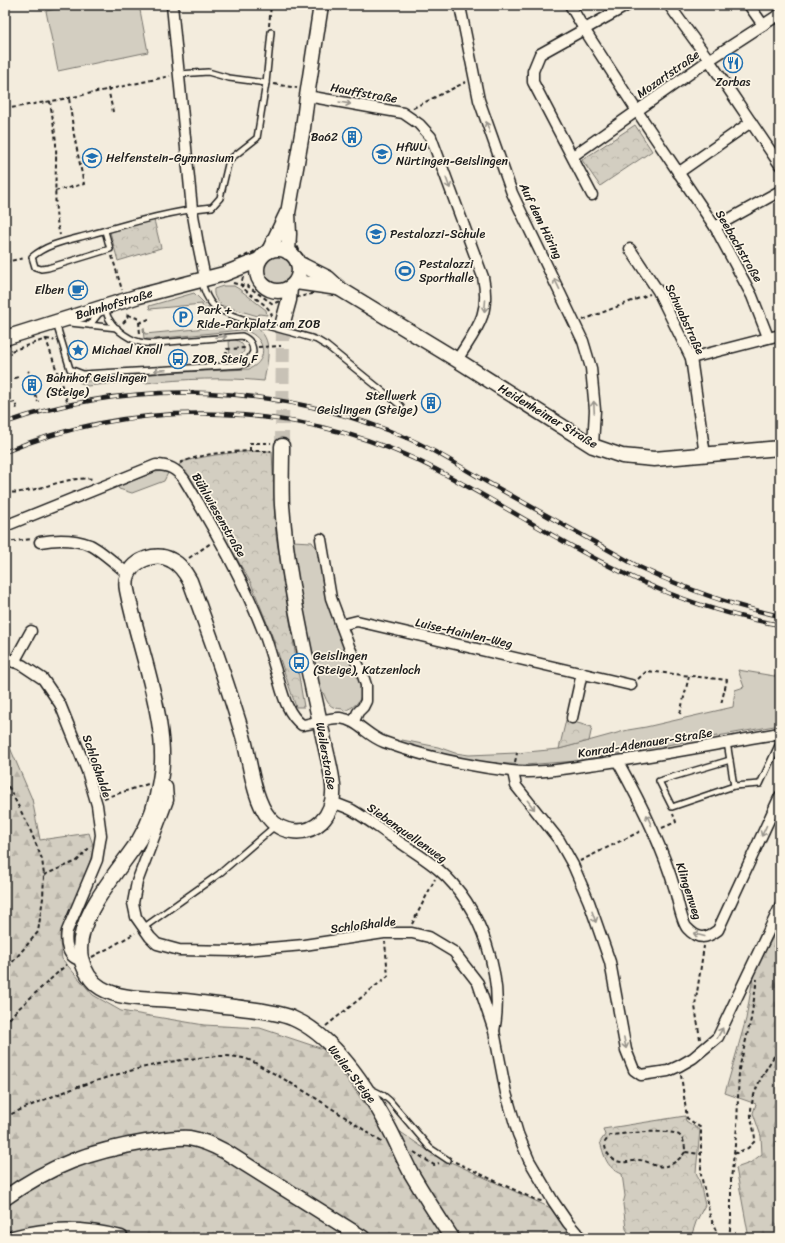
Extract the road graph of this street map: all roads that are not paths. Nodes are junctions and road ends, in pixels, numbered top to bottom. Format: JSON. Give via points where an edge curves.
{"nodes":[{"id":1,"x":172,"y":5,"type":"edge"},
{"id":2,"x":321,"y":5,"type":"edge"},
{"id":3,"x":459,"y":5,"type":"edge"},
{"id":4,"x":570,"y":5,"type":"edge"},
{"id":5,"x":628,"y":5,"type":"edge"},
{"id":6,"x":669,"y":5,"type":"edge"},
{"id":7,"x":749,"y":5,"type":"edge"},
{"id":8,"x":780,"y":14,"type":"edge"},
{"id":9,"x":763,"y":25,"type":"junction"},
{"id":10,"x":584,"y":29,"type":"junction"},
{"id":11,"x":271,"y":32,"type":"road end"},
{"id":12,"x":709,"y":60,"type":"junction"},
{"id":13,"x":179,"y":74,"type":"junction"},
{"id":14,"x":268,"y":83,"type":"junction"},
{"id":15,"x":307,"y":96,"type":"junction"},
{"id":16,"x":637,"y":111,"type":"junction"},
{"id":17,"x":751,"y":122,"type":"junction"},
{"id":18,"x":573,"y":156,"type":"junction"},
{"id":19,"x":780,"y":165,"type":"edge"},
{"id":20,"x":678,"y":173,"type":"junction"},
{"id":21,"x":780,"y":191,"type":"edge"},
{"id":22,"x":592,"y":195,"type":"dead end"},
{"id":23,"x":192,"y":209,"type":"junction"},
{"id":24,"x":715,"y":227,"type":"junction"},
{"id":25,"x":105,"y":231,"type":"junction"},
{"id":26,"x":284,"y":234,"type":"junction"},
{"id":27,"x":630,"y":249,"type":"dead end"},
{"id":28,"x":288,"y":252,"type":"junction"},
{"id":29,"x":264,"y":255,"type":"junction"},
{"id":30,"x":298,"y":263,"type":"junction"},
{"id":31,"x":243,"y":278,"type":"junction"},
{"id":32,"x":315,"y":278,"type":"junction"},
{"id":33,"x":203,"y":279,"type":"junction"},
{"id":34,"x":259,"y":281,"type":"junction"},
{"id":35,"x":285,"y":293,"type":"junction"},
{"id":36,"x":105,"y":306,"type":"junction"},
{"id":37,"x":279,"y":320,"type":"tunnel mouth"},
{"id":38,"x":55,"y":322,"type":"junction"},
{"id":39,"x":90,"y":325,"type":"junction"},
{"id":40,"x":117,"y":328,"type":"junction"},
{"id":41,"x":780,"y":334,"type":"edge"},
{"id":42,"x":768,"y":337,"type":"junction"},
{"id":43,"x":5,"y":338,"type":"edge"},
{"id":44,"x":691,"y":358,"type":"junction"},
{"id":45,"x":457,"y":360,"type":"junction"},
{"id":46,"x":401,"y":406,"type":"dead end"},
{"id":47,"x":593,"y":446,"type":"junction"},
{"id":48,"x":277,"y":448,"type":"tunnel mouth"},
{"id":49,"x":780,"y":448,"type":"edge"},
{"id":50,"x":705,"y":455,"type":"junction"},
{"id":51,"x":5,"y":526,"type":"edge"},
{"id":52,"x":321,"y":539,"type":"dead end"},
{"id":53,"x":40,"y":542,"type":"road end"},
{"id":54,"x":128,"y":574,"type":"junction"},
{"id":55,"x":341,"y":625,"type":"junction"},
{"id":56,"x":31,"y":631,"type":"dead end"},
{"id":57,"x":10,"y":660,"type":"edge"},
{"id":58,"x":582,"y":673,"type":"junction"},
{"id":59,"x":631,"y":685,"type":"road end"},
{"id":60,"x":572,"y":718,"type":"dead end"},
{"id":61,"x":354,"y":721,"type":"junction"},
{"id":62,"x":320,"y":722,"type":"junction"},
{"id":63,"x":780,"y":733,"type":"edge"},
{"id":64,"x":780,"y":741,"type":"edge"},
{"id":65,"x":727,"y":742,"type":"junction"},
{"id":66,"x":730,"y":760,"type":"junction"},
{"id":67,"x":618,"y":762,"type":"junction"},
{"id":68,"x":513,"y":772,"type":"junction"},
{"id":69,"x":160,"y":780,"type":"junction"},
{"id":70,"x":734,"y":786,"type":"junction"},
{"id":71,"x":780,"y":796,"type":"edge"},
{"id":72,"x":332,"y":802,"type":"junction"},
{"id":73,"x":276,"y":825,"type":"junction"},
{"id":74,"x":780,"y":907,"type":"edge"},
{"id":75,"x":143,"y":928,"type":"junction"},
{"id":76,"x":80,"y":960,"type":"junction"},
{"id":77,"x":494,"y":1030,"type":"junction"},
{"id":78,"x":362,"y":1083,"type":"junction"},
{"id":79,"x":448,"y":1160,"type":"road end"},
{"id":80,"x":5,"y":1198,"type":"edge"},
{"id":81,"x":13,"y":1238,"type":"edge"},
{"id":82,"x":121,"y":1238,"type":"edge"},
{"id":83,"x":363,"y":1238,"type":"edge"},
{"id":84,"x":452,"y":1238,"type":"edge"},
{"id":85,"x":581,"y":1238,"type":"edge"}],
"edges":[{"from":1,"to":13,"type":"street"},
{"from":2,"to":15,"type":"street"},
{"from":47,"to":3,"type":"street","name":"Auf dem Häring","one_way":true,"via":[[595,410],[591,368],[583,341],[512,193],[479,100]]},
{"from":4,"to":10,"type":"street","name":"Seebachstraße"},
{"from":5,"to":10,"type":"street"},
{"from":6,"to":12,"type":"street"},
{"from":7,"to":9,"type":"street"},
{"from":8,"to":9,"type":"street","name":"Mozartstraße"},
{"from":9,"to":12,"type":"street","name":"Mozartstraße"},
{"from":10,"to":16,"type":"street","name":"Seebachstraße"},
{"from":10,"to":18,"type":"street","via":[[540,54],[533,71],[534,82]]},
{"from":11,"to":14,"type":"lane"},
{"from":12,"to":16,"type":"street","name":"Mozartstraße"},
{"from":12,"to":17,"type":"street"},
{"from":13,"to":14,"type":"lane","via":[[208,72],[229,78]]},
{"from":13,"to":23,"type":"street"},
{"from":14,"to":23,"type":"lane","via":[[257,138],[229,160],[220,198],[212,207]]},
{"from":15,"to":26,"type":"street","via":[[304,128]]},
{"from":15,"to":45,"type":"street","name":"Hauffstraße","one_way":true,"via":[[403,113],[419,124],[431,137],[483,277],[485,289],[481,321]]},
{"from":16,"to":18,"type":"street","name":"Mozartstraße"},
{"from":16,"to":20,"type":"street","name":"Seebachstraße"},
{"from":17,"to":19,"type":"street"},
{"from":17,"to":20,"type":"street"},
{"from":18,"to":22,"type":"street"},
{"from":20,"to":24,"type":"street","name":"Seebachstraße"},
{"from":21,"to":24,"type":"street"},
{"from":23,"to":25,"type":"lane"},
{"from":23,"to":33,"type":"street"},
{"from":24,"to":42,"type":"street","name":"Seebachstraße","via":[[752,296]]},
{"from":25,"to":25,"type":"lane","via":[[44,248],[32,257],[35,267],[48,268],[110,249]]},
{"from":26,"to":28,"type":"street"},
{"from":26,"to":29,"type":"street"},
{"from":27,"to":44,"type":"street","name":"Schwabstraße","via":[[658,291]]},
{"from":28,"to":29,"type":"street","via":[[279,249]]},
{"from":28,"to":30,"type":"street"},
{"from":29,"to":31,"type":"street"},
{"from":29,"to":34,"type":"street","via":[[256,271]]},
{"from":30,"to":32,"type":"street","name":"Heidenheimer Straße"},
{"from":30,"to":35,"type":"street","via":[[299,269]]},
{"from":31,"to":33,"type":"street","name":"Bahnhofstraße","via":[[224,274]]},
{"from":31,"to":34,"type":"street","name":"Bahnhofstraße"},
{"from":32,"to":35,"type":"street","name":"Heidenheimer Straße"},
{"from":32,"to":45,"type":"street","name":"Heidenheimer Straße","via":[[340,289]]},
{"from":33,"to":36,"type":"street","name":"Bahnhofstraße","via":[[123,294]]},
{"from":33,"to":46,"type":"lane","via":[[207,296],[216,308],[317,340]]},
{"from":34,"to":35,"type":"street","via":[[263,286]]},
{"from":35,"to":37,"type":"street"},
{"from":36,"to":38,"type":"street","name":"Bahnhofstraße"},
{"from":36,"to":39,"type":"lane"},
{"from":36,"to":40,"type":"lane","via":[[108,318]]},
{"from":38,"to":39,"type":"lane"},
{"from":40,"to":38,"type":"lane","one_way":true,"via":[[130,338],[141,342],[242,336],[251,343],[253,352],[247,363],[241,365],[83,374],[70,369]]},
{"from":38,"to":43,"type":"street","name":"Bahnhofstraße"},
{"from":39,"to":40,"type":"lane"},
{"from":41,"to":42,"type":"street"},
{"from":42,"to":44,"type":"street"},
{"from":44,"to":50,"type":"street","name":"Schwabstraße"},
{"from":45,"to":47,"type":"street","name":"Heidenheimer Straße"},
{"from":47,"to":50,"type":"street","name":"Heidenheimer Straße","via":[[622,456],[654,459]]},
{"from":48,"to":62,"type":"street","name":"Weilerstraße","via":[[290,574]]},
{"from":49,"to":50,"type":"street","name":"Heidenheimer Straße"},
{"from":51,"to":62,"type":"street","name":"Bühlwiesenstraße","via":[[156,465],[172,468],[184,479],[243,585],[265,637],[287,706],[294,719],[302,725]]},
{"from":52,"to":55,"type":"street","via":[[331,598]]},
{"from":53,"to":54,"type":"street","via":[[62,539],[91,546]]},
{"from":54,"to":69,"type":"street","via":[[126,590],[157,707],[162,741]]},
{"from":54,"to":73,"type":"street","name":"Weilerstraße","via":[[142,560],[162,556],[179,565],[190,581],[243,737],[262,808]]},
{"from":55,"to":58,"type":"street","name":"Luise-Hainlen-Weg","via":[[357,621]]},
{"from":55,"to":61,"type":"street","via":[[366,685],[366,701]]},
{"from":56,"to":57,"type":"street","name":"Schloßhalde"},
{"from":57,"to":76,"type":"street","name":"Schloßhalde","via":[[43,679],[60,704],[88,771],[96,800],[101,835],[97,860],[66,937],[69,952]]},
{"from":58,"to":59,"type":"street","name":"Luise-Hainlen-Weg"},
{"from":58,"to":60,"type":"street"},
{"from":61,"to":62,"type":"street","via":[[339,718]]},
{"from":61,"to":68,"type":"street","name":"Konrad-Adenauer-Straße","via":[[371,736],[384,742],[461,764]]},
{"from":62,"to":72,"type":"street","name":"Weilerstraße","via":[[331,771]]},
{"from":63,"to":65,"type":"street","name":"Konrad-Adenauer-Straße"},
{"from":64,"to":70,"type":"lane","via":[[760,784]]},
{"from":65,"to":66,"type":"lane"},
{"from":65,"to":67,"type":"street","name":"Konrad-Adenauer-Straße"},
{"from":66,"to":70,"type":"lane"},
{"from":66,"to":70,"type":"lane","via":[[659,781],[672,807]]},
{"from":67,"to":68,"type":"street","name":"Konrad-Adenauer-Straße","via":[[540,772]]},
{"from":71,"to":67,"type":"street","name":"Klingenweg","one_way":true,"via":[[718,930],[706,937],[694,935],[685,927],[655,828]]},
{"from":68,"to":74,"type":"street","one_way":true,"via":[[516,786],[563,846],[574,865],[610,962],[626,1050],[634,1070],[641,1075],[668,1071],[679,1066],[718,1037]]},
{"from":69,"to":75,"type":"street","name":"Schloßhalde","via":[[167,787],[168,800],[137,882],[133,903],[136,917]]},
{"from":69,"to":76,"type":"street","via":[[149,819],[140,838],[93,907],[84,927]]},
{"from":72,"to":73,"type":"street","name":"Weilerstraße","via":[[322,821],[314,827],[296,832]]},
{"from":72,"to":77,"type":"street","name":"Siebenquellenweg","via":[[352,810],[440,870],[468,903],[484,936],[492,966],[497,998]]},
{"from":73,"to":75,"type":"lane","via":[[220,874]]},
{"from":75,"to":77,"type":"street","name":"Schloßhalde","via":[[157,944],[179,950],[235,951],[304,945],[384,933],[412,933],[429,937],[454,952],[478,983]]},
{"from":76,"to":78,"type":"street","name":"Weiler Steige","via":[[87,973],[100,987],[119,995],[180,1000],[281,1014],[309,1027],[325,1040]]},
{"from":77,"to":85,"type":"street","name":"Schloßhalde","via":[[506,1093],[518,1134],[529,1160],[553,1201]]},
{"from":78,"to":79,"type":"lane","via":[[390,1101],[430,1148]]},
{"from":78,"to":84,"type":"street","name":"Weiler Steige","via":[[421,1190]]},
{"from":80,"to":83,"type":"street","via":[[42,1174],[75,1159],[137,1144],[170,1138],[189,1138],[226,1152]]},
{"from":81,"to":82,"type":"street","via":[[39,1232],[68,1230],[99,1232]]}]}
